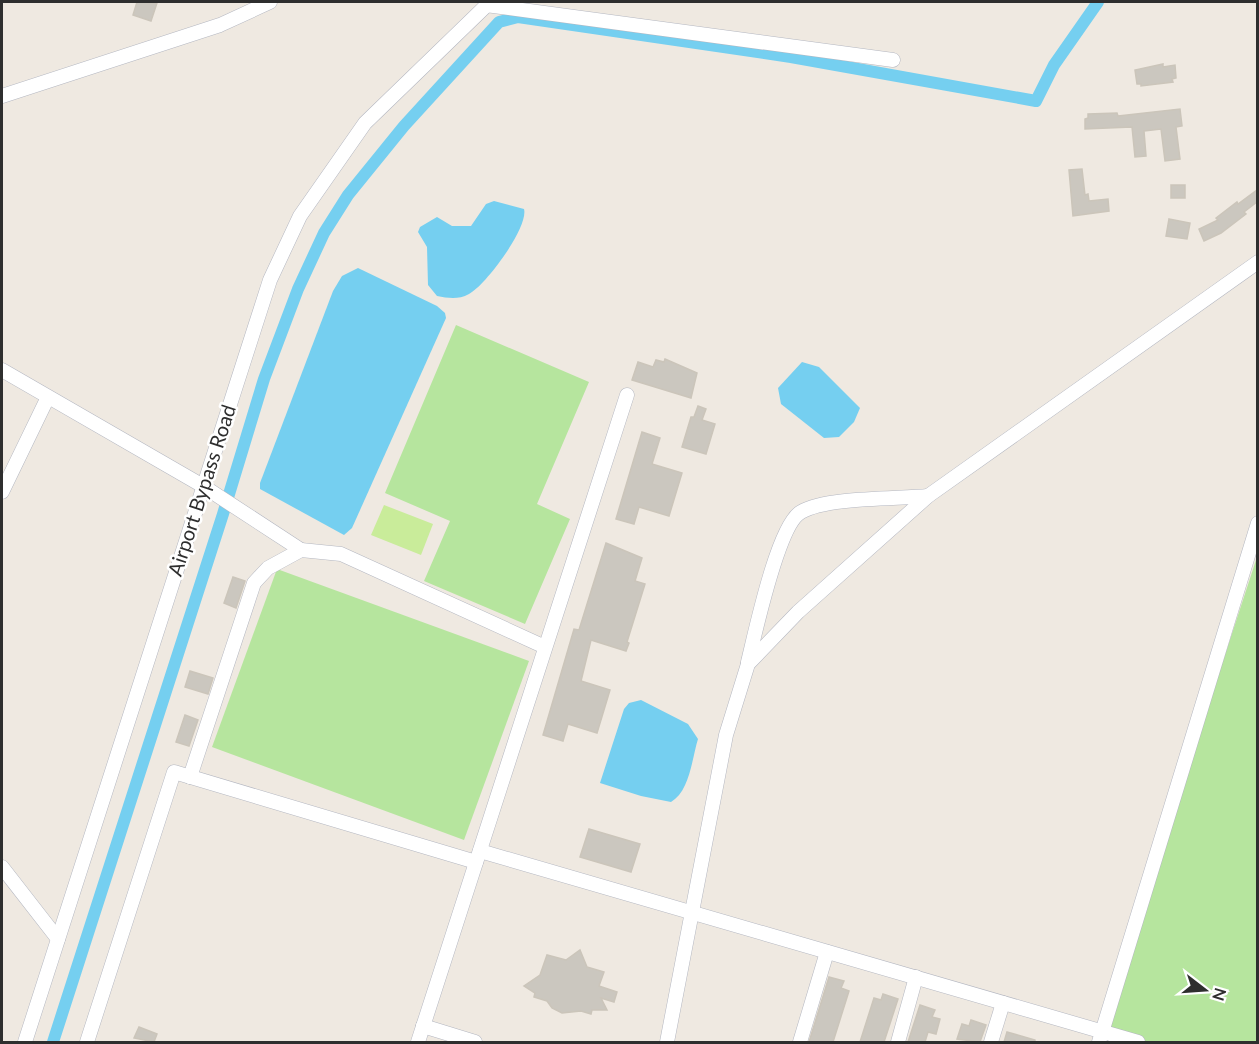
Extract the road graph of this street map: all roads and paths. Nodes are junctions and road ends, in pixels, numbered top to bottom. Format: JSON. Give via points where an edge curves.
{"nodes":[{"id":1,"x":270,"y":2,"type":"edge"},
{"id":2,"x":488,"y":3,"type":"edge"},
{"id":3,"x":893,"y":60,"type":"dead end"},
{"id":4,"x":2,"y":96,"type":"edge"},
{"id":5,"x":1257,"y":262,"type":"edge"},
{"id":6,"x":2,"y":370,"type":"edge"},
{"id":7,"x":627,"y":395,"type":"dead end"},
{"id":8,"x":48,"y":397,"type":"junction"},
{"id":9,"x":202,"y":486,"type":"junction"},
{"id":10,"x":2,"y":492,"type":"edge"},
{"id":11,"x":928,"y":496,"type":"junction"},
{"id":12,"x":1257,"y":523,"type":"edge"},
{"id":13,"x":301,"y":550,"type":"junction"},
{"id":14,"x":545,"y":647,"type":"junction"},
{"id":15,"x":748,"y":664,"type":"junction"},
{"id":16,"x":190,"y":777,"type":"junction"},
{"id":17,"x":478,"y":856,"type":"junction"},
{"id":18,"x":2,"y":867,"type":"edge"},
{"id":19,"x":693,"y":912,"type":"junction"},
{"id":20,"x":58,"y":939,"type":"junction"},
{"id":21,"x":827,"y":952,"type":"junction"},
{"id":22,"x":916,"y":978,"type":"junction"},
{"id":23,"x":1003,"y":1003,"type":"junction"},
{"id":24,"x":423,"y":1026,"type":"junction"},
{"id":25,"x":1101,"y":1037,"type":"edge"},
{"id":26,"x":25,"y":1042,"type":"edge"},
{"id":27,"x":87,"y":1042,"type":"edge"},
{"id":28,"x":418,"y":1042,"type":"edge"},
{"id":29,"x":475,"y":1042,"type":"edge"},
{"id":30,"x":667,"y":1042,"type":"edge"},
{"id":31,"x":800,"y":1042,"type":"edge"},
{"id":32,"x":897,"y":1042,"type":"edge"},
{"id":33,"x":992,"y":1042,"type":"edge"},
{"id":34,"x":1138,"y":1042,"type":"edge"}],
"edges":[{"from":1,"to":4,"type":"street","via":[[220,25]]},
{"from":2,"to":3,"type":"street"},
{"from":2,"to":9,"type":"street","name":"Airport Bypass Road","via":[[365,123],[300,216],[270,280]]},
{"from":5,"to":11,"type":"street"},
{"from":6,"to":8,"type":"street"},
{"from":7,"to":14,"type":"street"},
{"from":8,"to":9,"type":"street"},
{"from":8,"to":10,"type":"street"},
{"from":9,"to":13,"type":"street"},
{"from":9,"to":20,"type":"street","name":"Airport Bypass Road"},
{"from":11,"to":15,"type":"street","via":[[798,612]]},
{"from":11,"to":15,"type":"street","via":[[826,504],[799,512],[789,525],[768,582]]},
{"from":12,"to":25,"type":"street"},
{"from":13,"to":14,"type":"street","via":[[341,554]]},
{"from":13,"to":16,"type":"street","via":[[268,568],[254,583]]},
{"from":14,"to":17,"type":"street"},
{"from":15,"to":19,"type":"street","via":[[726,735]]},
{"from":16,"to":17,"type":"street"},
{"from":16,"to":27,"type":"street","via":[[174,772]]},
{"from":17,"to":19,"type":"street"},
{"from":17,"to":24,"type":"street"},
{"from":18,"to":20,"type":"street"},
{"from":19,"to":21,"type":"street"},
{"from":19,"to":30,"type":"street"},
{"from":20,"to":26,"type":"street","name":"Airport Bypass Road"},
{"from":21,"to":22,"type":"street"},
{"from":21,"to":31,"type":"street"},
{"from":22,"to":23,"type":"street"},
{"from":22,"to":32,"type":"street"},
{"from":23,"to":25,"type":"street"},
{"from":23,"to":33,"type":"street"},
{"from":24,"to":28,"type":"street"},
{"from":24,"to":29,"type":"street"},
{"from":25,"to":34,"type":"street"}]}
